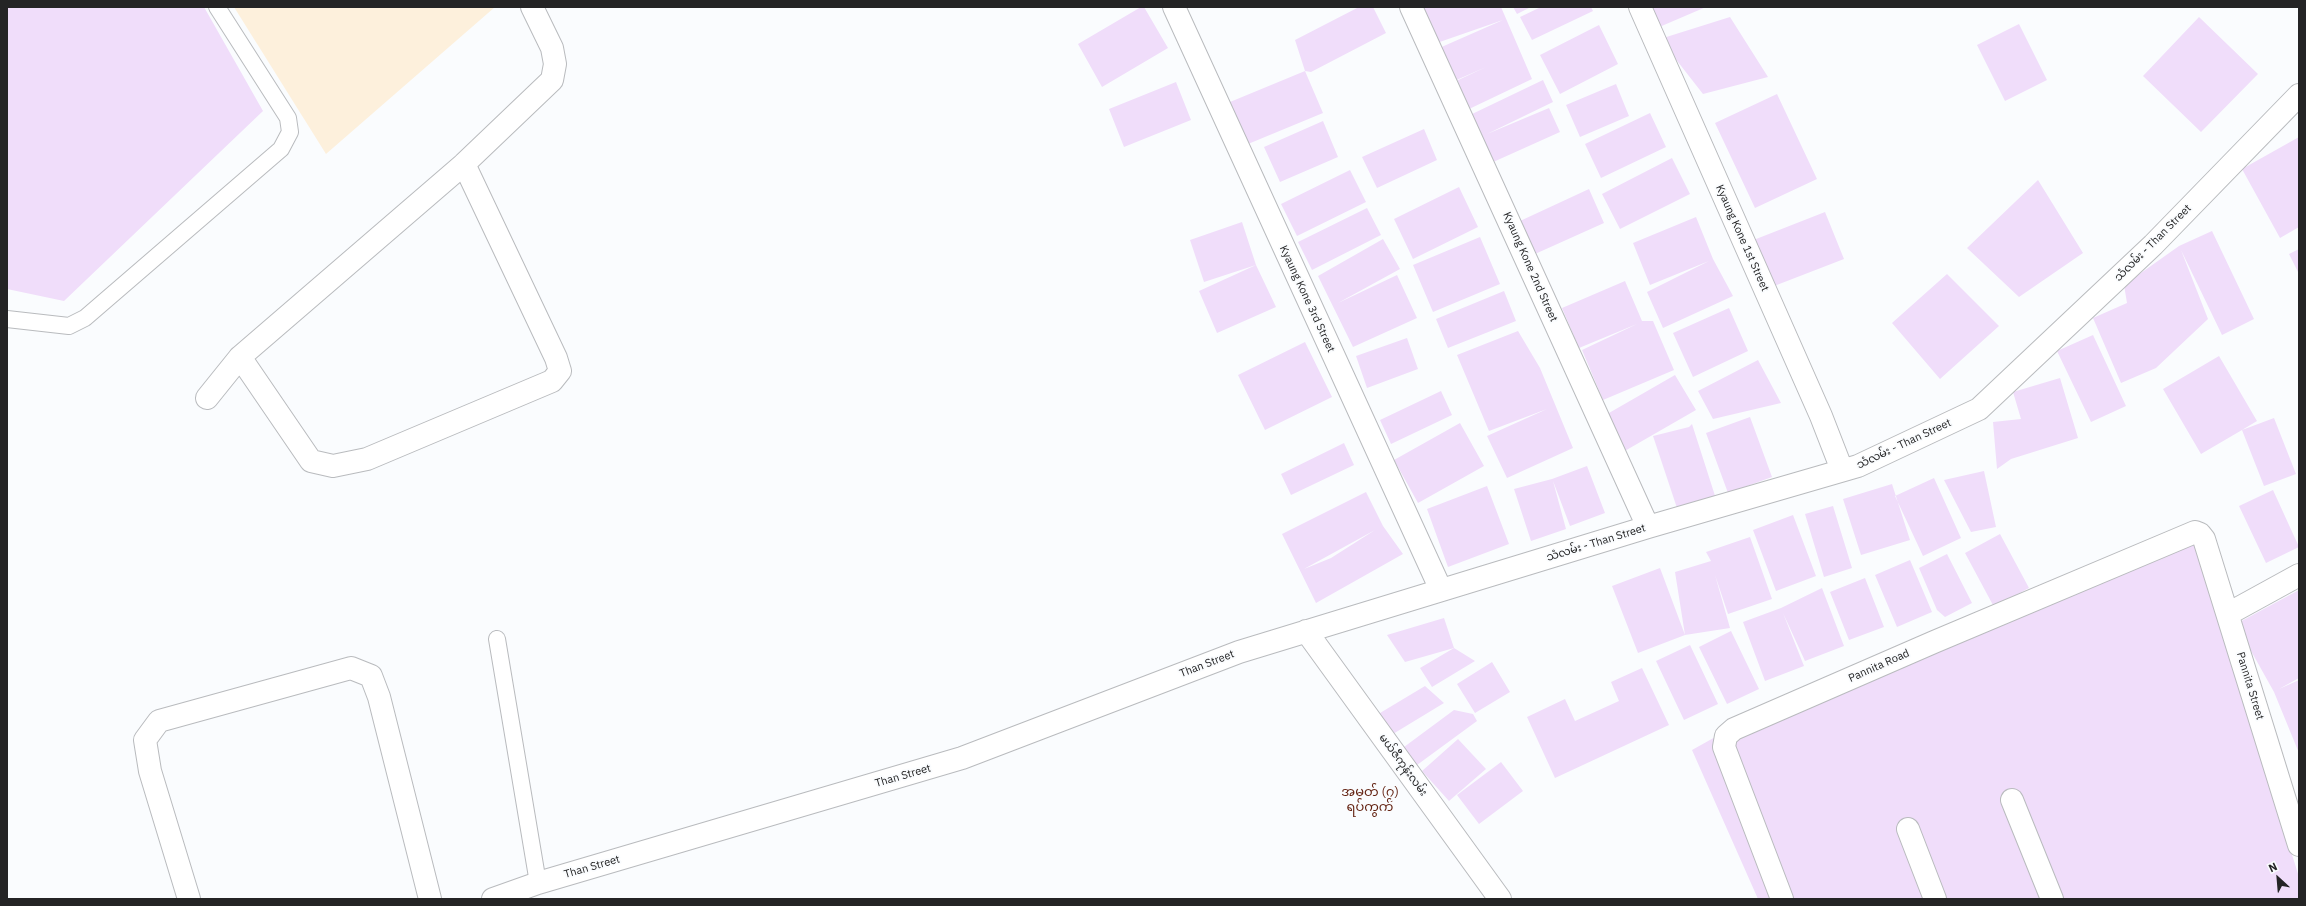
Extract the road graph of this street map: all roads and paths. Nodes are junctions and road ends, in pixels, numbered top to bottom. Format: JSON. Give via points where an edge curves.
{"nodes":[{"id":1,"x":217,"y":7,"type":"edge"},
{"id":2,"x":532,"y":7,"type":"edge"},
{"id":3,"x":1174,"y":7,"type":"edge"},
{"id":4,"x":1411,"y":7,"type":"edge"},
{"id":5,"x":1640,"y":7,"type":"edge"},
{"id":6,"x":2299,"y":96,"type":"edge"},
{"id":7,"x":464,"y":164,"type":"junction"},
{"id":8,"x":7,"y":319,"type":"edge"},
{"id":9,"x":240,"y":358,"type":"junction"},
{"id":10,"x":207,"y":398,"type":"dead end"},
{"id":11,"x":1842,"y":470,"type":"junction"},
{"id":12,"x":1648,"y":527,"type":"junction"},
{"id":13,"x":2195,"y":532,"type":"joint"},
{"id":14,"x":2299,"y":575,"type":"edge"},
{"id":15,"x":1441,"y":590,"type":"junction"},
{"id":16,"x":2228,"y":614,"type":"junction"},
{"id":17,"x":1306,"y":631,"type":"junction"},
{"id":18,"x":497,"y":639,"type":"dead end"},
{"id":19,"x":2012,"y":800,"type":"dead end"},
{"id":20,"x":1908,"y":829,"type":"dead end"},
{"id":21,"x":2299,"y":845,"type":"edge"},
{"id":22,"x":538,"y":883,"type":"junction"},
{"id":23,"x":189,"y":899,"type":"edge"},
{"id":24,"x":430,"y":899,"type":"edge"},
{"id":25,"x":493,"y":899,"type":"edge"},
{"id":26,"x":1500,"y":899,"type":"edge"},
{"id":27,"x":1782,"y":899,"type":"edge"},
{"id":28,"x":1935,"y":899,"type":"edge"},
{"id":29,"x":2052,"y":899,"type":"edge"}],
"edges":[{"from":1,"to":8,"type":"lane","via":[[288,118],[290,132],[281,149],[85,318],[69,326]]},
{"from":2,"to":7,"type":"street","via":[[552,48],[555,64],[552,80]]},
{"from":3,"to":15,"type":"street","name":"Kyaung Kone 3rd Street"},
{"from":4,"to":12,"type":"street","name":"Kyaung Kone 2nd Street"},
{"from":5,"to":11,"type":"street","name":"Kyaung Kone 1st Street","via":[[1821,416]]},
{"from":6,"to":11,"type":"street","name":"သံလမ်း - Than Street","via":[[2153,245],[1979,409],[1858,466]]},
{"from":7,"to":9,"type":"street"},
{"from":7,"to":9,"type":"street","via":[[556,358],[560,372],[552,382],[367,459],[333,466],[311,461]]},
{"from":9,"to":10,"type":"street"},
{"from":11,"to":12,"type":"street","name":"သံလမ်း - Than Street"},
{"from":12,"to":15,"type":"street","name":"သံလမ်း - Than Street"},
{"from":13,"to":16,"type":"street","name":"Pannita Street","via":[[2204,539]]},
{"from":13,"to":27,"type":"street","name":"Pannita Road","via":[[1934,642],[1734,729],[1726,736],[1724,748]]},
{"from":14,"to":16,"type":"street"},
{"from":15,"to":17,"type":"street","name":"သံလမ်း - Than Street"},
{"from":16,"to":21,"type":"street","name":"Pannita Street"},
{"from":17,"to":22,"type":"street","name":"Than Street","via":[[1239,652],[962,758]]},
{"from":17,"to":26,"type":"street","name":"မယ်ဇီကုန်းလမ်း"},
{"from":18,"to":22,"type":"lane"},
{"from":19,"to":29,"type":"street"},
{"from":20,"to":28,"type":"street"},
{"from":22,"to":25,"type":"street","name":"Than Street"},
{"from":23,"to":24,"type":"street","via":[[150,771],[145,740],[159,721],[351,668],[371,676],[379,697]]}]}
